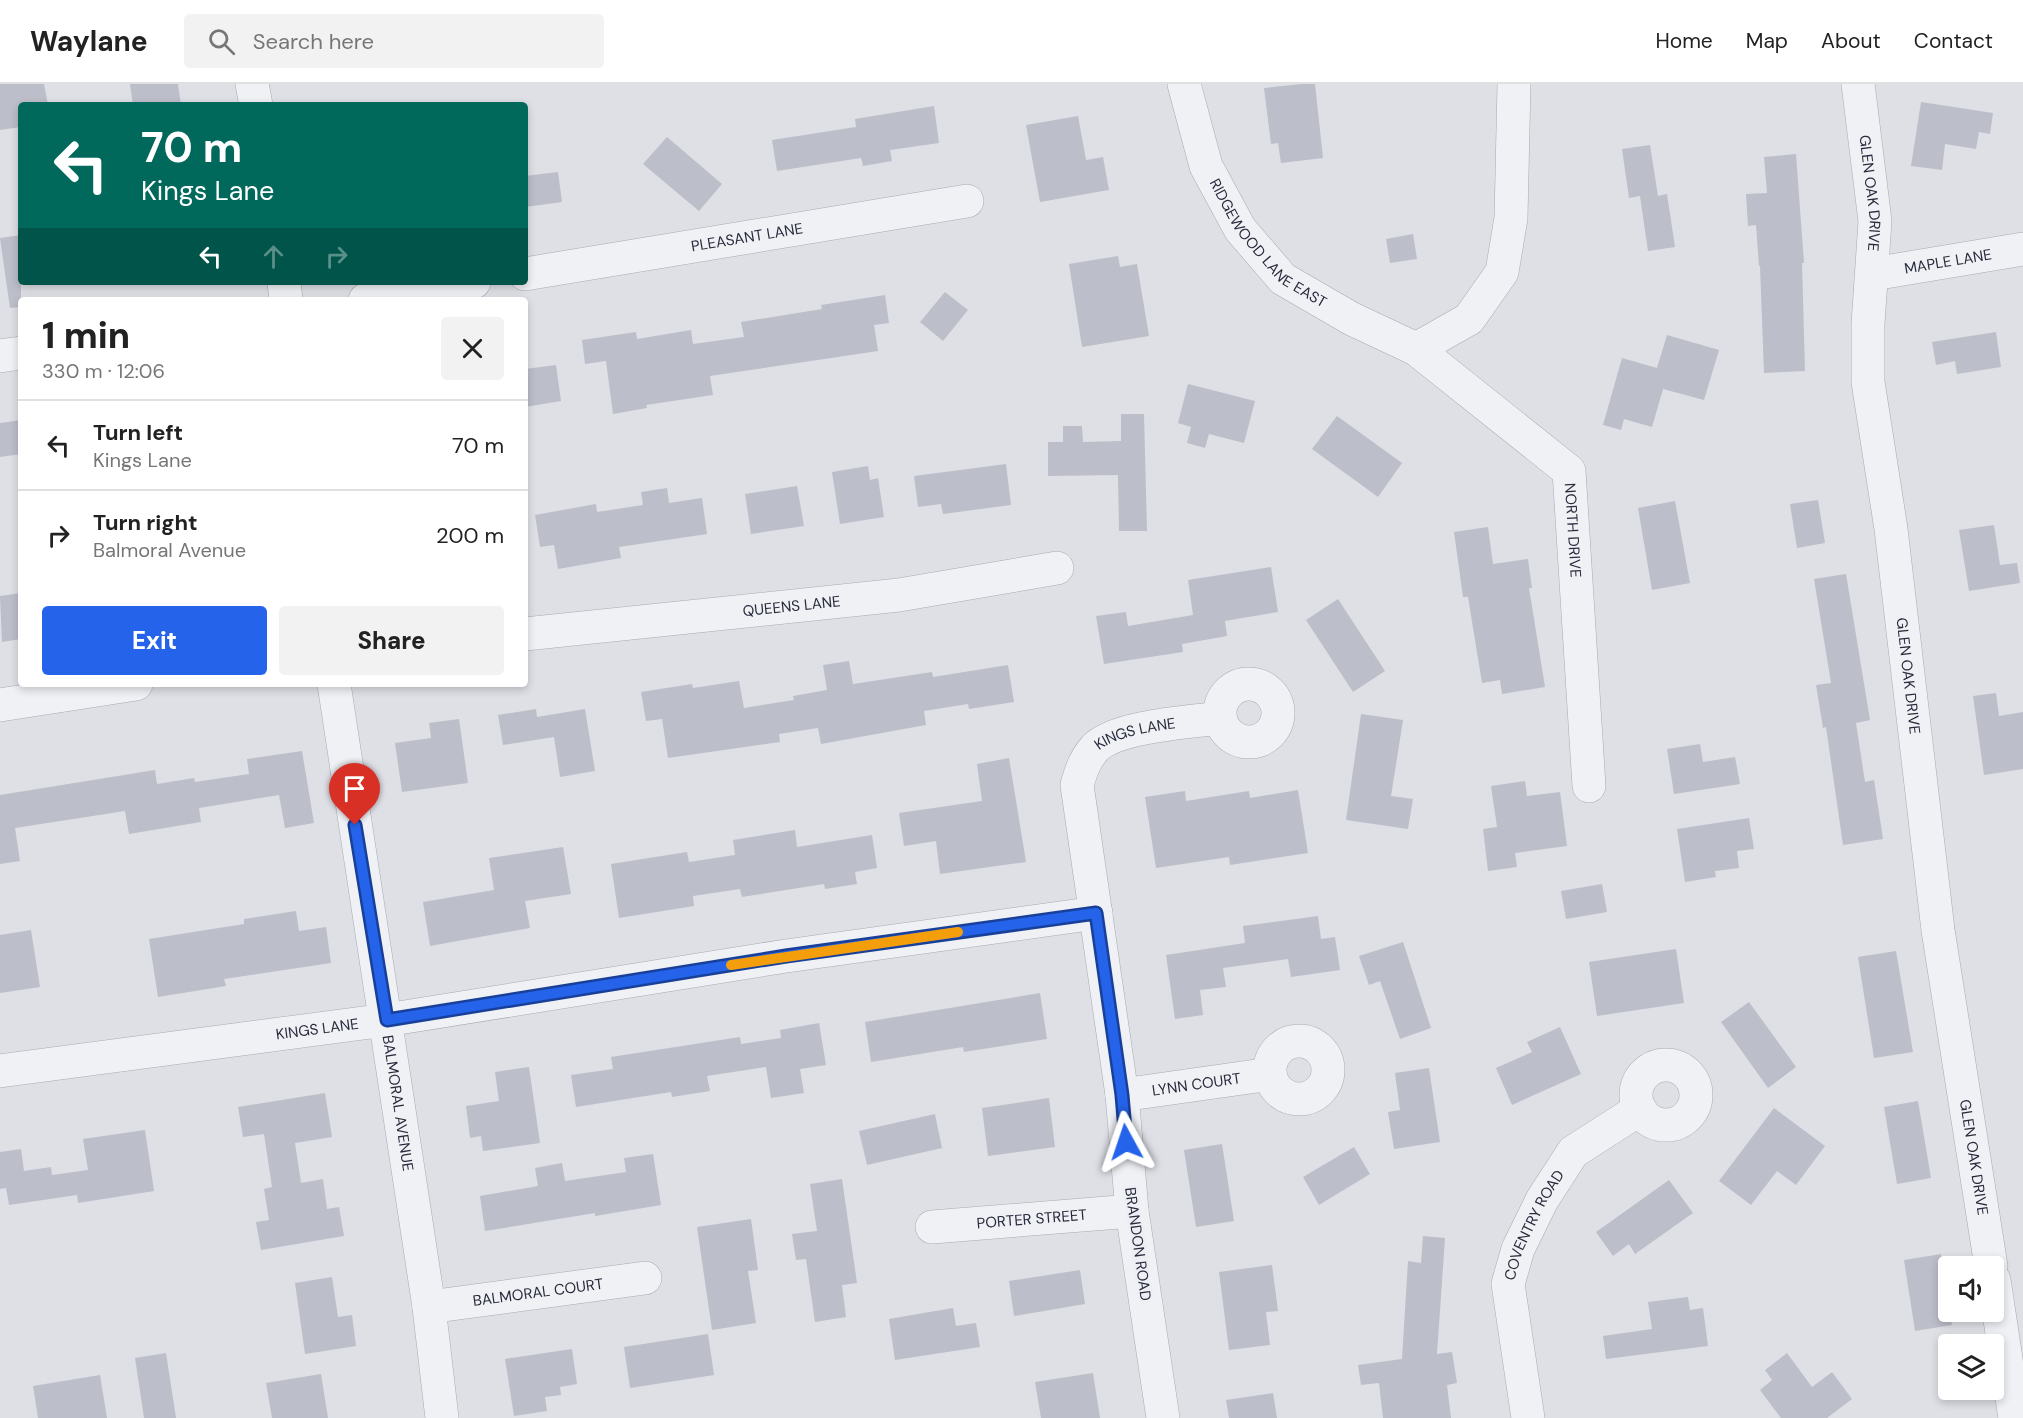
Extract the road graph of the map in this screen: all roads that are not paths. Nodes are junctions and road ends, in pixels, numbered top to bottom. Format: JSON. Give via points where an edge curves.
{"nodes":[{"id":1,"x":252,"y":84,"type":"edge"},
{"id":2,"x":1184,"y":84,"type":"edge"},
{"id":3,"x":1514,"y":84,"type":"edge"},
{"id":4,"x":1858,"y":84,"type":"edge"},
{"id":5,"x":255,"y":102,"type":"edge"},
{"id":6,"x":968,"y":201,"type":"dead end"},
{"id":7,"x":2023,"y":249,"type":"edge"},
{"id":8,"x":528,"y":274,"type":"edge"},
{"id":9,"x":1873,"y":274,"type":"junction"},
{"id":10,"x":456,"y":285,"type":"edge"},
{"id":11,"x":383,"y":297,"type":"edge"},
{"id":12,"x":1416,"y":348,"type":"junction"},
{"id":13,"x":18,"y":354,"type":"edge"},
{"id":14,"x":0,"y":357,"type":"edge"},
{"id":15,"x":1057,"y":568,"type":"dead end"},
{"id":16,"x":528,"y":634,"type":"edge"},
{"id":17,"x":117,"y":687,"type":"edge"},
{"id":18,"x":334,"y":687,"type":"edge"},
{"id":19,"x":0,"y":705,"type":"edge"},
{"id":20,"x":1220,"y":718,"type":"dead end"},
{"id":21,"x":1077,"y":785,"type":"joint"},
{"id":22,"x":1589,"y":786,"type":"dead end"},
{"id":23,"x":1096,"y":913,"type":"junction"},
{"id":24,"x":387,"y":1020,"type":"junction"},
{"id":25,"x":0,"y":1071,"type":"edge"},
{"id":26,"x":1270,"y":1074,"type":"dead end"},
{"id":27,"x":1122,"y":1095,"type":"junction"},
{"id":28,"x":1640,"y":1109,"type":"dead end"},
{"id":29,"x":1132,"y":1211,"type":"junction"},
{"id":30,"x":932,"y":1227,"type":"dead end"},
{"id":31,"x":1989,"y":1256,"type":"edge"},
{"id":32,"x":645,"y":1278,"type":"dead end"},
{"id":33,"x":429,"y":1307,"type":"junction"},
{"id":34,"x":2000,"y":1322,"type":"edge"},
{"id":35,"x":442,"y":1418,"type":"edge"},
{"id":36,"x":1163,"y":1418,"type":"edge"},
{"id":37,"x":1528,"y":1418,"type":"edge"},
{"id":38,"x":2015,"y":1418,"type":"edge"}],
"edges":[{"from":1,"to":5,"type":"street"},
{"from":2,"to":12,"type":"street","name":"RIDGEWOOD LANE EAST","via":[[1206,166],[1240,229],[1283,279],[1352,319]]},
{"from":3,"to":12,"type":"street","via":[[1511,218],[1502,272],[1469,320]]},
{"from":4,"to":9,"type":"street","name":"GLEN OAK DRIVE","via":[[1875,221]]},
{"from":6,"to":8,"type":"street","name":"PLEASANT LANE"},
{"from":7,"to":9,"type":"street","name":"MAPLE LANE"},
{"from":9,"to":31,"type":"street","name":"GLEN OAK DRIVE","via":[[1868,382],[1891,529],[1938,930]]},
{"from":10,"to":11,"type":"street"},
{"from":12,"to":22,"type":"street","name":"NORTH DRIVE","via":[[1569,471]]},
{"from":13,"to":14,"type":"street"},
{"from":15,"to":16,"type":"street","name":"QUEENS LANE","via":[[900,595]]},
{"from":17,"to":19,"type":"street"},
{"from":18,"to":24,"type":"street","name":"BALMORAL AVENUE"},
{"from":20,"to":21,"type":"street","name":"KINGS LANE","via":[[1122,733],[1097,746],[1084,763]]},
{"from":21,"to":23,"type":"street","name":"BRANDON ROAD"},
{"from":23,"to":24,"type":"street","name":"KINGS LANE","via":[[786,956]]},
{"from":23,"to":27,"type":"street","name":"BRANDON ROAD"},
{"from":24,"to":25,"type":"street","name":"KINGS LANE"},
{"from":24,"to":33,"type":"street","name":"BALMORAL AVENUE"},
{"from":26,"to":27,"type":"street","name":"LYNN COURT"},
{"from":27,"to":29,"type":"street","name":"BRANDON ROAD"},
{"from":28,"to":37,"type":"street","name":"COVENTRY ROAD","via":[[1573,1152],[1542,1200],[1518,1249],[1508,1284]]},
{"from":29,"to":30,"type":"street","name":"PORTER STREET"},
{"from":29,"to":36,"type":"street","name":"BRANDON ROAD"},
{"from":32,"to":33,"type":"street","name":"BALMORAL COURT"},
{"from":33,"to":35,"type":"street","name":"BALMORAL AVENUE"},
{"from":34,"to":38,"type":"street"}]}
